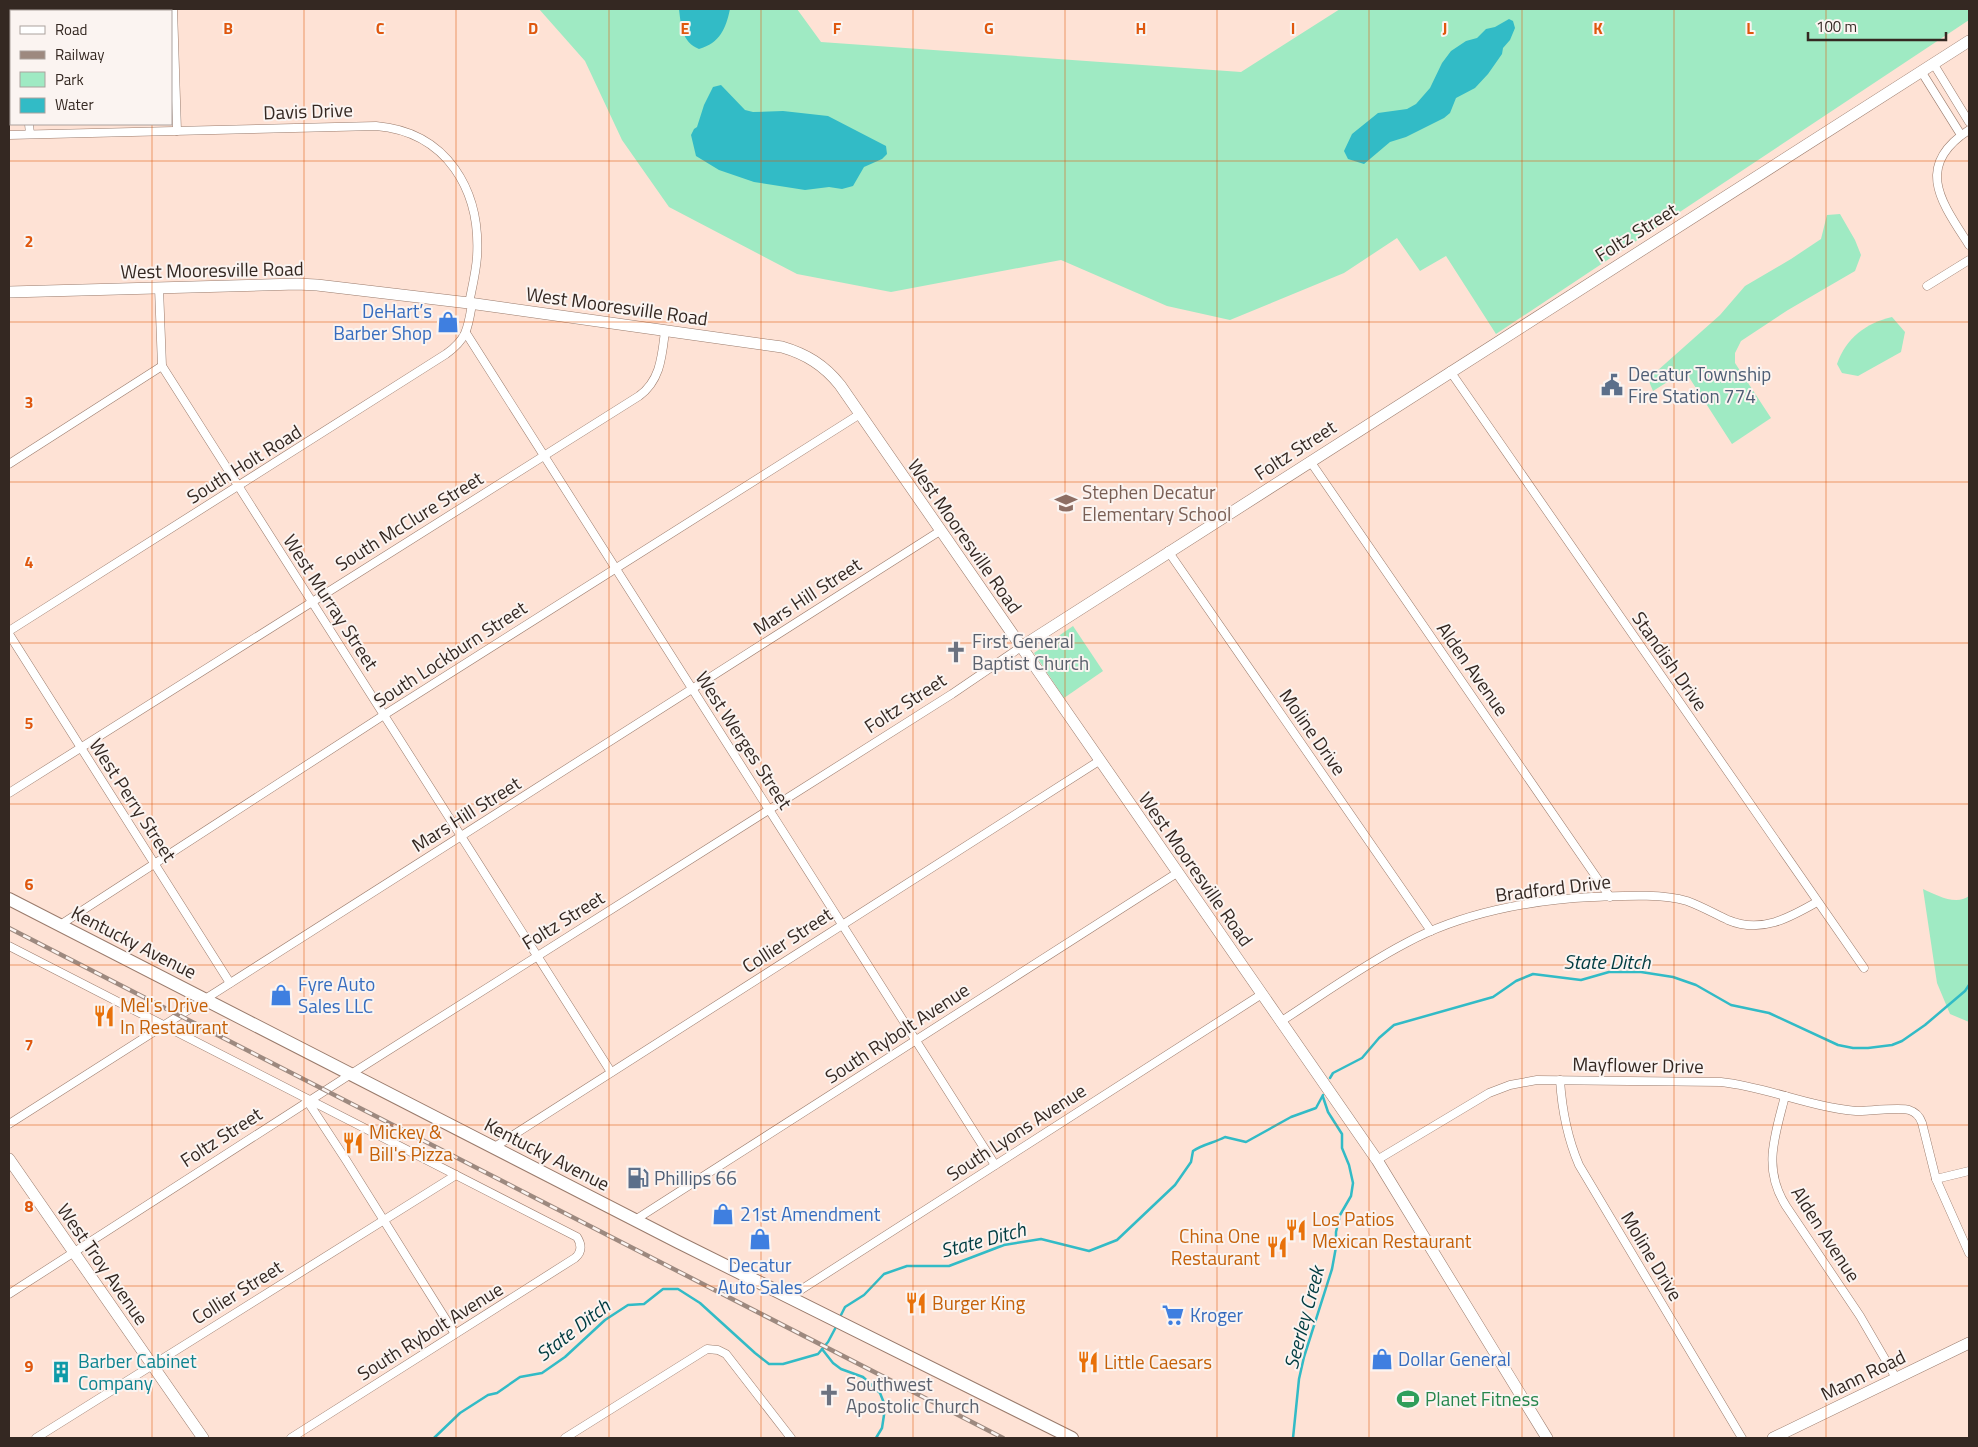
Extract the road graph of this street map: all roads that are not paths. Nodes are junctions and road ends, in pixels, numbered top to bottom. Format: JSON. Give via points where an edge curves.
{"nodes":[{"id":1,"x":173,"y":9,"type":"edge"},
{"id":2,"x":1969,"y":41,"type":"edge"},
{"id":3,"x":1933,"y":63,"type":"junction"},
{"id":4,"x":1921,"y":71,"type":"junction"},
{"id":5,"x":1969,"y":122,"type":"edge"},
{"id":6,"x":29,"y":125,"type":"edge"},
{"id":7,"x":1969,"y":130,"type":"edge"},
{"id":8,"x":176,"y":131,"type":"junction"},
{"id":9,"x":30,"y":134,"type":"junction"},
{"id":10,"x":9,"y":135,"type":"edge"},
{"id":11,"x":1961,"y":135,"type":"junction"},
{"id":12,"x":1969,"y":245,"type":"edge"},
{"id":13,"x":1969,"y":260,"type":"edge"},
{"id":14,"x":1927,"y":286,"type":"dead end"},
{"id":15,"x":159,"y":288,"type":"junction"},
{"id":16,"x":9,"y":292,"type":"edge"},
{"id":17,"x":471,"y":303,"type":"junction"},
{"id":18,"x":665,"y":331,"type":"junction"},
{"id":19,"x":466,"y":333,"type":"junction"},
{"id":20,"x":162,"y":366,"type":"junction"},
{"id":21,"x":1450,"y":371,"type":"junction"},
{"id":22,"x":860,"y":414,"type":"junction"},
{"id":23,"x":543,"y":456,"type":"junction"},
{"id":24,"x":1310,"y":461,"type":"junction"},
{"id":25,"x":9,"y":464,"type":"edge"},
{"id":26,"x":238,"y":487,"type":"junction"},
{"id":27,"x":940,"y":531,"type":"junction"},
{"id":28,"x":1168,"y":551,"type":"junction"},
{"id":29,"x":615,"y":568,"type":"junction"},
{"id":30,"x":312,"y":602,"type":"junction"},
{"id":31,"x":9,"y":633,"type":"edge"},
{"id":32,"x":1020,"y":647,"type":"junction"},
{"id":33,"x":692,"y":689,"type":"junction"},
{"id":34,"x":384,"y":715,"type":"junction"},
{"id":35,"x":80,"y":747,"type":"junction"},
{"id":36,"x":1100,"y":761,"type":"junction"},
{"id":37,"x":9,"y":792,"type":"edge"},
{"id":38,"x":770,"y":810,"type":"junction"},
{"id":39,"x":460,"y":836,"type":"junction"},
{"id":40,"x":154,"y":863,"type":"junction"},
{"id":41,"x":1177,"y":873,"type":"junction"},
{"id":42,"x":1610,"y":896,"type":"junction"},
{"id":43,"x":9,"y":899,"type":"edge"},
{"id":44,"x":1817,"y":902,"type":"junction"},
{"id":45,"x":842,"y":925,"type":"junction"},
{"id":46,"x":60,"y":926,"type":"junction"},
{"id":47,"x":1431,"y":931,"type":"junction"},
{"id":48,"x":9,"y":946,"type":"edge"},
{"id":49,"x":17,"y":950,"type":"junction"},
{"id":50,"x":9,"y":956,"type":"edge"},
{"id":51,"x":537,"y":957,"type":"junction"},
{"id":52,"x":1864,"y":968,"type":"dead end"},
{"id":53,"x":230,"y":983,"type":"junction"},
{"id":54,"x":1262,"y":994,"type":"junction"},
{"id":55,"x":204,"y":999,"type":"junction"},
{"id":56,"x":1280,"y":1022,"type":"junction"},
{"id":57,"x":165,"y":1025,"type":"junction"},
{"id":58,"x":916,"y":1040,"type":"junction"},
{"id":59,"x":611,"y":1072,"type":"junction"},
{"id":60,"x":351,"y":1074,"type":"junction"},
{"id":61,"x":1560,"y":1080,"type":"junction"},
{"id":62,"x":1785,"y":1096,"type":"junction"},
{"id":63,"x":310,"y":1101,"type":"junction"},
{"id":64,"x":9,"y":1124,"type":"edge"},
{"id":65,"x":493,"y":1148,"type":"junction"},
{"id":66,"x":9,"y":1159,"type":"edge"},
{"id":67,"x":1376,"y":1160,"type":"junction"},
{"id":68,"x":995,"y":1165,"type":"junction"},
{"id":69,"x":1969,"y":1171,"type":"edge"},
{"id":70,"x":456,"y":1175,"type":"junction"},
{"id":71,"x":1936,"y":1179,"type":"junction"},
{"id":72,"x":384,"y":1219,"type":"junction"},
{"id":73,"x":635,"y":1220,"type":"junction"},
{"id":74,"x":74,"y":1252,"type":"junction"},
{"id":75,"x":1969,"y":1253,"type":"edge"},
{"id":76,"x":9,"y":1294,"type":"edge"},
{"id":77,"x":788,"y":1298,"type":"junction"},
{"id":78,"x":455,"y":1334,"type":"junction"},
{"id":79,"x":1969,"y":1343,"type":"edge"},
{"id":80,"x":152,"y":1365,"type":"junction"},
{"id":81,"x":1896,"y":1378,"type":"junction"},
{"id":82,"x":36,"y":1438,"type":"edge"},
{"id":83,"x":204,"y":1438,"type":"edge"},
{"id":84,"x":291,"y":1438,"type":"edge"},
{"id":85,"x":565,"y":1438,"type":"edge"},
{"id":86,"x":791,"y":1438,"type":"edge"},
{"id":87,"x":1072,"y":1438,"type":"edge"},
{"id":88,"x":1547,"y":1438,"type":"edge"},
{"id":89,"x":1742,"y":1438,"type":"edge"},
{"id":90,"x":1772,"y":1438,"type":"edge"}],
"edges":[{"from":1,"to":8,"type":"street"},
{"from":2,"to":3,"type":"main road","name":"Foltz Street"},
{"from":3,"to":4,"type":"main road","name":"Foltz Street"},
{"from":3,"to":5,"type":"street"},
{"from":4,"to":11,"type":"street"},
{"from":4,"to":21,"type":"main road","name":"Foltz Street"},
{"from":6,"to":9,"type":"street"},
{"from":7,"to":11,"type":"street"},
{"from":8,"to":9,"type":"street","name":"Davis Drive"},
{"from":8,"to":17,"type":"street","name":"Davis Drive","via":[[376,126],[398,129],[425,140],[451,162],[465,184],[472,204],[477,257]]},
{"from":9,"to":10,"type":"street","name":"Davis Drive"},
{"from":11,"to":12,"type":"street","via":[[1944,154],[1938,170],[1937,187],[1945,207]]},
{"from":13,"to":14,"type":"street"},
{"from":15,"to":16,"type":"main road","name":"West Mooresville Road"},
{"from":15,"to":17,"type":"main road","name":"West Mooresville Road","via":[[297,284]]},
{"from":15,"to":20,"type":"street","name":"West Murray Street"},
{"from":17,"to":18,"type":"main road","name":"West Mooresville Road"},
{"from":17,"to":19,"type":"street"},
{"from":18,"to":22,"type":"main road","name":"West Mooresville Road","via":[[782,347],[800,353],[826,369]]},
{"from":18,"to":23,"type":"street","name":"South McClure Street","via":[[659,371],[644,392]]},
{"from":19,"to":23,"type":"street","name":"West Werges Street"},
{"from":19,"to":26,"type":"street","name":"South Holt Road","via":[[460,343],[446,354]]},
{"from":20,"to":25,"type":"street"},
{"from":20,"to":26,"type":"street","name":"West Murray Street"},
{"from":21,"to":24,"type":"main road","name":"Foltz Street"},
{"from":21,"to":44,"type":"street","name":"Standish Drive"},
{"from":22,"to":27,"type":"main road","name":"West Mooresville Road"},
{"from":22,"to":29,"type":"street","name":"South Lockburn Street"},
{"from":23,"to":29,"type":"street","name":"West Werges Street"},
{"from":23,"to":30,"type":"street","name":"South McClure Street"},
{"from":24,"to":28,"type":"main road","name":"Foltz Street"},
{"from":24,"to":42,"type":"street","name":"Alden Avenue"},
{"from":26,"to":30,"type":"street","name":"West Murray Street"},
{"from":26,"to":31,"type":"street","name":"South Holt Road"},
{"from":27,"to":32,"type":"main road","name":"West Mooresville Road"},
{"from":27,"to":33,"type":"street","name":"Mars Hill Street"},
{"from":28,"to":32,"type":"main road","name":"Foltz Street"},
{"from":28,"to":47,"type":"street","name":"Moline Drive"},
{"from":29,"to":33,"type":"street","name":"West Werges Street"},
{"from":29,"to":34,"type":"street","name":"South Lockburn Street"},
{"from":30,"to":34,"type":"street","name":"West Murray Street"},
{"from":30,"to":35,"type":"street","name":"South McClure Street"},
{"from":31,"to":35,"type":"street","name":"West Perry Street"},
{"from":32,"to":36,"type":"main road","name":"West Mooresville Road"},
{"from":32,"to":38,"type":"street","name":"Foltz Street"},
{"from":33,"to":38,"type":"street","name":"West Werges Street"},
{"from":33,"to":39,"type":"street","name":"Mars Hill Street"},
{"from":34,"to":39,"type":"street","name":"West Murray Street"},
{"from":34,"to":40,"type":"street","name":"South Lockburn Street"},
{"from":35,"to":37,"type":"street","name":"South McClure Street"},
{"from":35,"to":40,"type":"street","name":"West Perry Street"},
{"from":36,"to":41,"type":"main road","name":"West Mooresville Road"},
{"from":36,"to":45,"type":"street","name":"Collier Street"},
{"from":38,"to":45,"type":"street","name":"West Werges Street"},
{"from":38,"to":51,"type":"street","name":"Foltz Street"},
{"from":39,"to":51,"type":"street","name":"West Murray Street"},
{"from":39,"to":53,"type":"street","name":"Mars Hill Street"},
{"from":40,"to":46,"type":"street","name":"South Lockburn Street"},
{"from":40,"to":53,"type":"street","name":"West Perry Street"},
{"from":41,"to":54,"type":"main road","name":"West Mooresville Road"},
{"from":41,"to":58,"type":"street","name":"South Rybolt Avenue"},
{"from":42,"to":44,"type":"street","name":"Bradford Drive","via":[[1675,898],[1730,921],[1756,926],[1781,922]]},
{"from":42,"to":47,"type":"street","name":"Bradford Drive","via":[[1531,904],[1480,915]]},
{"from":43,"to":46,"type":"main road","name":"Kentucky Avenue"},
{"from":44,"to":52,"type":"street","name":"Standish Drive"},
{"from":45,"to":58,"type":"street","name":"West Werges Street"},
{"from":45,"to":59,"type":"street","name":"Collier Street"},
{"from":46,"to":55,"type":"main road","name":"Kentucky Avenue"},
{"from":47,"to":56,"type":"street","name":"Bradford Drive","via":[[1392,951]]},
{"from":48,"to":49,"type":"street"},
{"from":49,"to":50,"type":"street"},
{"from":49,"to":57,"type":"street"},
{"from":51,"to":59,"type":"street","name":"West Murray Street"},
{"from":51,"to":60,"type":"street","name":"Foltz Street"},
{"from":53,"to":55,"type":"street","name":"Mars Hill Street"},
{"from":54,"to":56,"type":"main road","name":"West Mooresville Road"},
{"from":54,"to":68,"type":"street","name":"South Lyons Avenue"},
{"from":55,"to":57,"type":"street","name":"Mars Hill Street"},
{"from":55,"to":60,"type":"main road","name":"Kentucky Avenue"},
{"from":56,"to":67,"type":"main road","name":"West Mooresville Road"},
{"from":57,"to":63,"type":"street"},
{"from":57,"to":64,"type":"street","name":"Mars Hill Street"},
{"from":58,"to":68,"type":"street","name":"West Werges Street"},
{"from":58,"to":73,"type":"street","name":"South Rybolt Avenue"},
{"from":59,"to":65,"type":"street","name":"Collier Street"},
{"from":60,"to":63,"type":"street","name":"Foltz Street"},
{"from":60,"to":65,"type":"main road","name":"Kentucky Avenue"},
{"from":61,"to":62,"type":"street","name":"Mayflower Drive","via":[[1722,1082]]},
{"from":61,"to":67,"type":"street","name":"Mayflower Drive","via":[[1523,1082],[1498,1090]]},
{"from":61,"to":89,"type":"street","name":"Moline Drive","via":[[1564,1119],[1579,1165]]},
{"from":62,"to":71,"type":"street","name":"Mayflower Drive","via":[[1839,1109],[1905,1109],[1915,1113],[1922,1123]]},
{"from":62,"to":81,"type":"street","name":"Alden Avenue","via":[[1772,1156],[1776,1186]]},
{"from":63,"to":70,"type":"street"},
{"from":63,"to":72,"type":"street"},
{"from":63,"to":74,"type":"street","name":"Foltz Street"},
{"from":65,"to":73,"type":"main road","name":"Kentucky Avenue"},
{"from":66,"to":74,"type":"main road","name":"West Troy Avenue"},
{"from":67,"to":88,"type":"main road","name":"West Mooresville Road"},
{"from":68,"to":77,"type":"street","name":"South Lyons Avenue"},
{"from":69,"to":71,"type":"street"},
{"from":70,"to":72,"type":"street","name":"Collier Street"},
{"from":70,"to":78,"type":"street","name":"South Rybolt Avenue","via":[[577,1237],[581,1247],[575,1258]]},
{"from":71,"to":75,"type":"street"},
{"from":72,"to":78,"type":"street"},
{"from":72,"to":80,"type":"street","name":"Collier Street"},
{"from":73,"to":77,"type":"main road","name":"Kentucky Avenue"},
{"from":74,"to":76,"type":"street","name":"Foltz Street"},
{"from":74,"to":80,"type":"main road","name":"West Troy Avenue"},
{"from":77,"to":87,"type":"main road","name":"Kentucky Avenue"},
{"from":78,"to":84,"type":"street","name":"South Rybolt Avenue"},
{"from":79,"to":81,"type":"main road","name":"Mann Road"},
{"from":80,"to":82,"type":"street","name":"Collier Street"},
{"from":80,"to":83,"type":"main road","name":"West Troy Avenue"},
{"from":81,"to":90,"type":"main road","name":"Mann Road"},
{"from":85,"to":86,"type":"street","via":[[707,1349],[726,1354]]}]}
